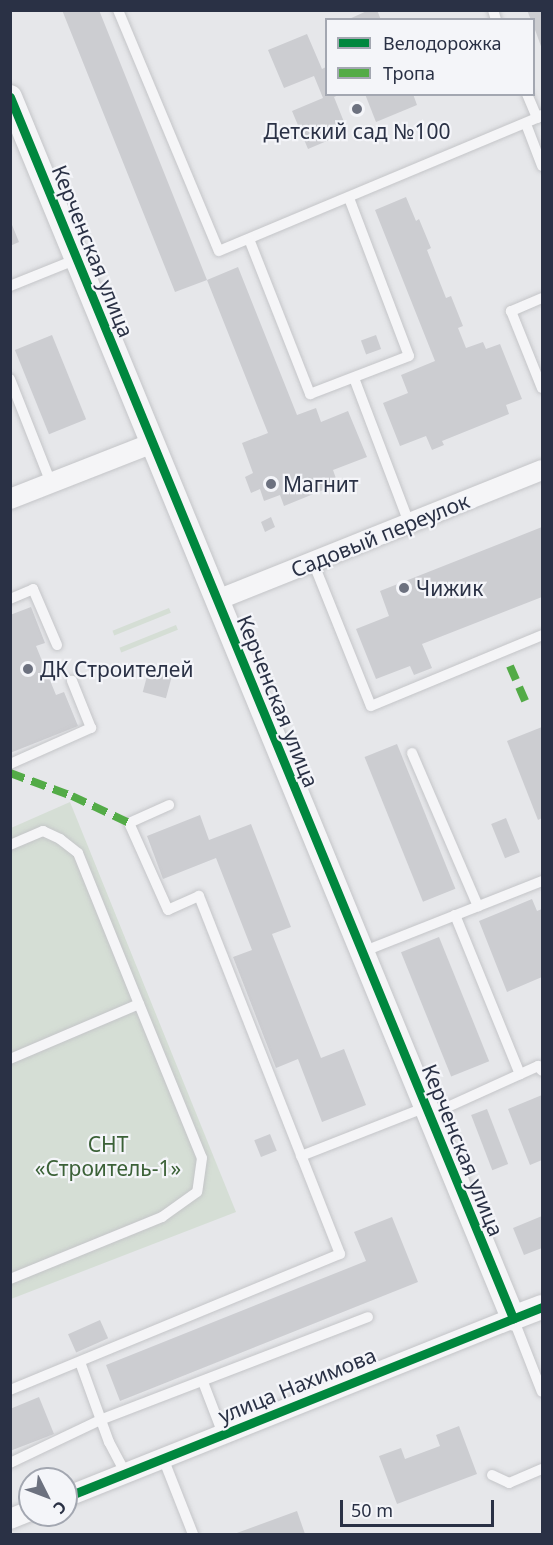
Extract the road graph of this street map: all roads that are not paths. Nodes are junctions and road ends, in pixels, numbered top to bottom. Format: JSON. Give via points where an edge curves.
{"nodes":[{"id":1,"x":118,"y":10,"type":"edge"},
{"id":2,"x":528,"y":96,"type":"edge"},
{"id":3,"x":10,"y":97,"type":"edge"},
{"id":4,"x":540,"y":117,"type":"edge"},
{"id":5,"x":526,"y":124,"type":"junction"},
{"id":6,"x":543,"y":166,"type":"edge"},
{"id":7,"x":349,"y":198,"type":"junction"},
{"id":8,"x":249,"y":239,"type":"junction"},
{"id":9,"x":77,"y":258,"type":"junction"},
{"id":10,"x":10,"y":286,"type":"edge"},
{"id":11,"x":543,"y":298,"type":"edge"},
{"id":12,"x":354,"y":378,"type":"junction"},
{"id":13,"x":10,"y":379,"type":"edge"},
{"id":14,"x":543,"y":388,"type":"edge"},
{"id":15,"x":153,"y":443,"type":"junction"},
{"id":16,"x":543,"y":470,"type":"edge"},
{"id":17,"x":51,"y":483,"type":"junction"},
{"id":18,"x":10,"y":499,"type":"edge"},
{"id":19,"x":409,"y":523,"type":"junction"},
{"id":20,"x":313,"y":562,"type":"junction"},
{"id":21,"x":10,"y":599,"type":"edge"},
{"id":22,"x":217,"y":600,"type":"junction"},
{"id":23,"x":543,"y":634,"type":"edge"},
{"id":24,"x":57,"y":645,"type":"dead end"},
{"id":25,"x":72,"y":681,"type":"dead end"},
{"id":26,"x":412,"y":753,"type":"dead end"},
{"id":27,"x":10,"y":764,"type":"edge"},
{"id":28,"x":169,"y":805,"type":"dead end"},
{"id":29,"x":10,"y":845,"type":"edge"},
{"id":30,"x":543,"y":880,"type":"edge"},
{"id":31,"x":478,"y":906,"type":"junction"},
{"id":32,"x":455,"y":915,"type":"junction"},
{"id":33,"x":362,"y":952,"type":"junction"},
{"id":34,"x":139,"y":1004,"type":"junction"},
{"id":35,"x":10,"y":1059,"type":"edge"},
{"id":36,"x":543,"y":1071,"type":"edge"},
{"id":37,"x":520,"y":1074,"type":"junction"},
{"id":38,"x":428,"y":1111,"type":"junction"},
{"id":39,"x":301,"y":1156,"type":"junction"},
{"id":40,"x":10,"y":1280,"type":"edge"},
{"id":41,"x":543,"y":1307,"type":"edge"},
{"id":42,"x":368,"y":1317,"type":"dead end"},
{"id":43,"x":513,"y":1318,"type":"junction"},
{"id":44,"x":80,"y":1362,"type":"junction"},
{"id":45,"x":203,"y":1382,"type":"junction"},
{"id":46,"x":10,"y":1390,"type":"edge"},
{"id":47,"x":543,"y":1392,"type":"edge"},
{"id":48,"x":100,"y":1420,"type":"junction"},
{"id":49,"x":223,"y":1434,"type":"junction"},
{"id":50,"x":163,"y":1458,"type":"junction"},
{"id":51,"x":10,"y":1463,"type":"edge"},
{"id":52,"x":543,"y":1469,"type":"edge"},
{"id":53,"x":126,"y":1474,"type":"junction"},
{"id":54,"x":492,"y":1475,"type":"dead end"},
{"id":55,"x":78,"y":1492,"type":"edge"},
{"id":56,"x":193,"y":1534,"type":"edge"}],
"edges":[{"from":1,"to":8,"type":"lane","via":[[219,251]]},
{"from":2,"to":4,"type":"lane"},
{"from":3,"to":9,"type":"street","name":"Керченская улица"},
{"from":4,"to":5,"type":"lane"},
{"from":5,"to":6,"type":"lane"},
{"from":5,"to":7,"type":"lane"},
{"from":7,"to":8,"type":"lane"},
{"from":7,"to":12,"type":"lane","via":[[409,356]]},
{"from":8,"to":12,"type":"lane","via":[[310,394]]},
{"from":9,"to":10,"type":"lane"},
{"from":9,"to":15,"type":"street","name":"Керченская улица"},
{"from":11,"to":14,"type":"lane","via":[[512,311]]},
{"from":12,"to":19,"type":"lane"},
{"from":13,"to":17,"type":"lane"},
{"from":15,"to":17,"type":"street"},
{"from":15,"to":22,"type":"street","name":"Керченская улица"},
{"from":16,"to":19,"type":"street","name":"Садовый переулок"},
{"from":17,"to":18,"type":"street"},
{"from":19,"to":20,"type":"street","name":"Садовый переулок"},
{"from":20,"to":22,"type":"street","name":"Садовый переулок"},
{"from":20,"to":23,"type":"lane","via":[[371,706]]},
{"from":21,"to":24,"type":"lane","via":[[33,589]]},
{"from":22,"to":33,"type":"street","name":"Керченская улица"},
{"from":25,"to":27,"type":"lane","via":[[91,728]]},
{"from":26,"to":31,"type":"lane"},
{"from":28,"to":39,"type":"lane","via":[[129,823],[168,910],[199,896]]},
{"from":29,"to":34,"type":"lane","via":[[43,831],[78,853]]},
{"from":30,"to":31,"type":"lane"},
{"from":31,"to":32,"type":"lane"},
{"from":32,"to":33,"type":"lane"},
{"from":32,"to":37,"type":"lane"},
{"from":33,"to":38,"type":"street","name":"Керченская улица"},
{"from":34,"to":35,"type":"lane"},
{"from":34,"to":40,"type":"lane","via":[[202,1158],[197,1192],[162,1217]]},
{"from":36,"to":37,"type":"lane","via":[[538,1066]]},
{"from":37,"to":38,"type":"lane"},
{"from":38,"to":39,"type":"lane"},
{"from":38,"to":43,"type":"street","name":"Керченская улица"},
{"from":39,"to":44,"type":"lane","via":[[340,1254]]},
{"from":41,"to":43,"type":"street","name":"улица Нахимова"},
{"from":42,"to":45,"type":"lane"},
{"from":43,"to":47,"type":"lane"},
{"from":43,"to":49,"type":"street","name":"улица Нахимова"},
{"from":44,"to":46,"type":"lane"},
{"from":44,"to":48,"type":"lane"},
{"from":45,"to":48,"type":"lane"},
{"from":45,"to":49,"type":"lane"},
{"from":48,"to":51,"type":"lane"},
{"from":48,"to":53,"type":"lane"},
{"from":49,"to":50,"type":"street","name":"улица Нахимова"},
{"from":50,"to":53,"type":"street","name":"улица Нахимова"},
{"from":50,"to":56,"type":"lane"},
{"from":52,"to":54,"type":"lane","via":[[509,1483]]},
{"from":53,"to":55,"type":"street","name":"улица Нахимова"}]}
